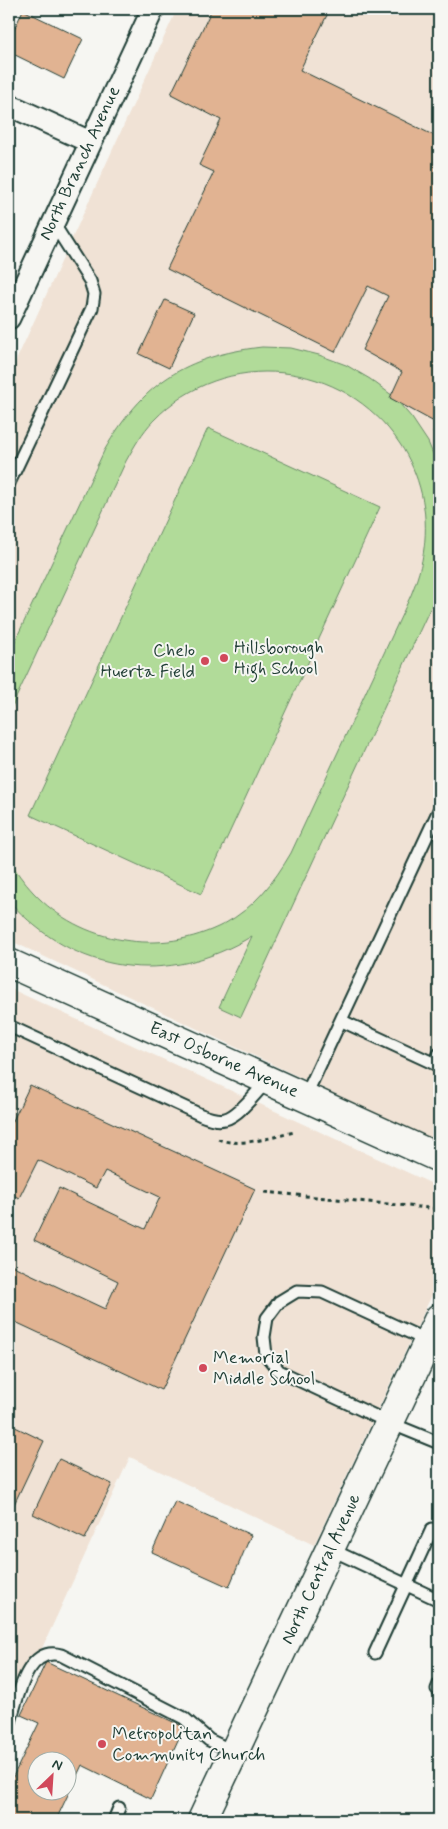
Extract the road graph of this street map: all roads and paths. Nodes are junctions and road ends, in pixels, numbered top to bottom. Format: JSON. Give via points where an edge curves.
{"nodes":[{"id":1,"x":152,"y":9,"type":"edge"},
{"id":2,"x":9,"y":104,"type":"edge"},
{"id":3,"x":90,"y":142,"type":"junction"},
{"id":4,"x":53,"y":223,"type":"junction"},
{"id":5,"x":9,"y":318,"type":"edge"},
{"id":6,"x":9,"y":483,"type":"edge"},
{"id":7,"x":439,"y":810,"type":"edge"},
{"id":8,"x":9,"y":963,"type":"edge"},
{"id":9,"x":342,"y":1021,"type":"junction"},
{"id":10,"x":9,"y":1026,"type":"edge"},
{"id":11,"x":439,"y":1054,"type":"edge"},
{"id":12,"x":268,"y":1080,"type":"junction"},
{"id":13,"x":305,"y":1097,"type":"junction"},
{"id":14,"x":439,"y":1158,"type":"edge"},
{"id":15,"x":265,"y":1192,"type":"dead end"},
{"id":16,"x":439,"y":1209,"type":"edge"},
{"id":17,"x":434,"y":1329,"type":"edge"},
{"id":18,"x":390,"y":1423,"type":"junction"},
{"id":19,"x":439,"y":1443,"type":"edge"},
{"id":20,"x":432,"y":1529,"type":"dead end"},
{"id":21,"x":330,"y":1549,"type":"junction"},
{"id":22,"x":406,"y":1585,"type":"junction"},
{"id":23,"x":439,"y":1600,"type":"edge"},
{"id":24,"x":375,"y":1653,"type":"dead end"},
{"id":25,"x":9,"y":1725,"type":"edge"},
{"id":26,"x":234,"y":1752,"type":"junction"},
{"id":27,"x":119,"y":1808,"type":"dead end"},
{"id":28,"x":114,"y":1820,"type":"edge"},
{"id":29,"x":202,"y":1820,"type":"edge"}],
"edges":[{"from":1,"to":3,"type":"street","name":"North Branch Avenue"},
{"from":2,"to":3,"type":"street"},
{"from":3,"to":4,"type":"street","name":"North Branch Avenue"},
{"from":4,"to":5,"type":"street","name":"North Branch Avenue"},
{"from":4,"to":6,"type":"lane","via":[[90,281],[94,294],[92,308]]},
{"from":7,"to":9,"type":"lane"},
{"from":8,"to":12,"type":"street","name":"East Osborne Avenue"},
{"from":9,"to":11,"type":"lane","via":[[435,1064]]},
{"from":9,"to":13,"type":"lane"},
{"from":10,"to":12,"type":"lane","via":[[215,1120],[235,1114]]},
{"from":12,"to":13,"type":"street","name":"East Osborne Avenue"},
{"from":13,"to":14,"type":"street","name":"East Osborne Avenue"},
{"from":15,"to":16,"type":"path"},
{"from":17,"to":18,"type":"street","name":"North Central Avenue"},
{"from":17,"to":18,"type":"lane","via":[[322,1292],[297,1291],[279,1302],[266,1318],[266,1355],[279,1371]]},
{"from":18,"to":19,"type":"lane"},
{"from":18,"to":21,"type":"street","name":"North Central Avenue"},
{"from":20,"to":22,"type":"lane"},
{"from":21,"to":22,"type":"lane"},
{"from":21,"to":26,"type":"street","name":"North Central Avenue"},
{"from":22,"to":23,"type":"lane"},
{"from":22,"to":24,"type":"lane"},
{"from":25,"to":26,"type":"lane","via":[[27,1673],[37,1658],[52,1652],[184,1718],[209,1740]]},
{"from":26,"to":29,"type":"street","name":"North Central Avenue"},
{"from":27,"to":28,"type":"lane"}]}
